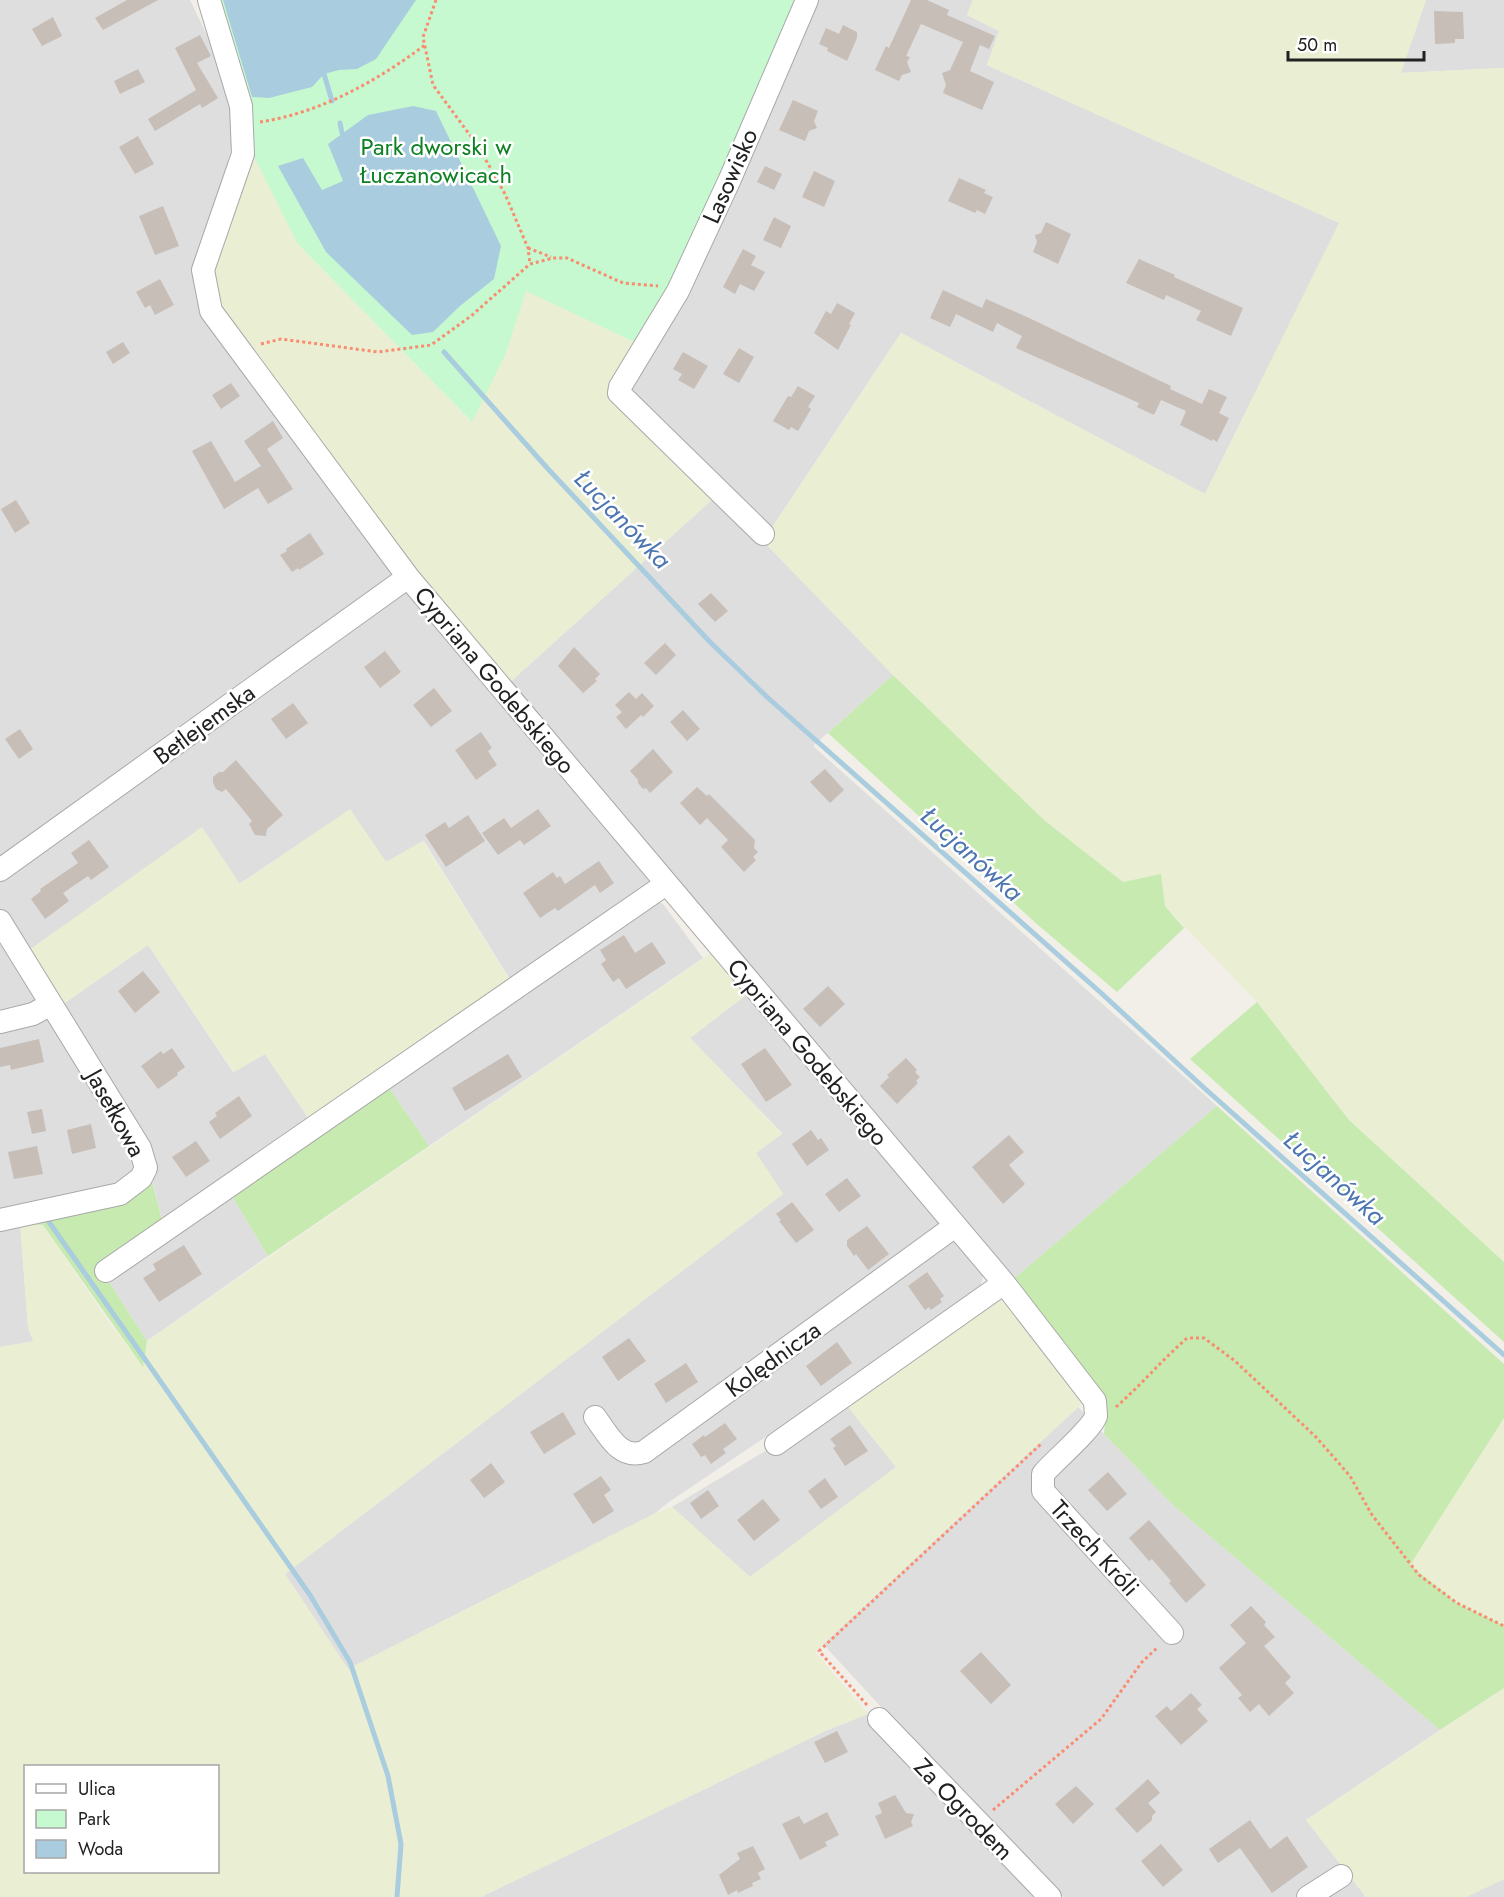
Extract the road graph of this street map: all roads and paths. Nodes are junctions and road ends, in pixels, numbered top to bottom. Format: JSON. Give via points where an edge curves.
{"nodes":[{"id":1,"x":209,"y":0,"type":"edge"},
{"id":2,"x":436,"y":0,"type":"edge"},
{"id":3,"x":807,"y":0,"type":"edge"},
{"id":4,"x":425,"y":45,"type":"junction"},
{"id":5,"x":242,"y":125,"type":"junction"},
{"id":6,"x":528,"y":248,"type":"junction"},
{"id":7,"x":553,"y":258,"type":"junction"},
{"id":8,"x":530,"y":264,"type":"junction"},
{"id":9,"x":676,"y":293,"type":"junction"},
{"id":10,"x":241,"y":349,"type":"junction"},
{"id":11,"x":763,"y":534,"type":"dead end"},
{"id":12,"x":408,"y":577,"type":"junction"},
{"id":13,"x":0,"y":870,"type":"edge"},
{"id":14,"x":666,"y":884,"type":"junction"},
{"id":15,"x":0,"y":921,"type":"edge"},
{"id":16,"x":51,"y":1004,"type":"junction"},
{"id":17,"x":0,"y":1022,"type":"edge"},
{"id":18,"x":0,"y":1220,"type":"edge"},
{"id":19,"x":956,"y":1226,"type":"junction"},
{"id":20,"x":106,"y":1271,"type":"dead end"},
{"id":21,"x":1004,"y":1283,"type":"junction"},
{"id":22,"x":1095,"y":1409,"type":"junction"},
{"id":23,"x":595,"y":1417,"type":"dead end"},
{"id":24,"x":1049,"y":1437,"type":"dead end"},
{"id":25,"x":776,"y":1443,"type":"dead end"},
{"id":26,"x":1504,"y":1626,"type":"edge"},
{"id":27,"x":1172,"y":1633,"type":"joint"},
{"id":28,"x":879,"y":1719,"type":"joint"},
{"id":29,"x":977,"y":1823,"type":"junction"},
{"id":30,"x":1341,"y":1876,"type":"dead end"},
{"id":31,"x":1050,"y":1897,"type":"edge"},
{"id":32,"x":1308,"y":1897,"type":"edge"}],
"edges":[{"from":1,"to":5,"type":"street","name":"Cypriana Godebskiego","via":[[241,106]]},
{"from":2,"to":4,"type":"path","via":[[423,37]]},
{"from":3,"to":9,"type":"street","name":"Lasowisko"},
{"from":4,"to":5,"type":"path","via":[[332,101],[285,118]]},
{"from":4,"to":6,"type":"path","via":[[433,85],[478,146],[505,194]]},
{"from":5,"to":10,"type":"street","name":"Cypriana Godebskiego","via":[[243,154],[204,270],[211,311]]},
{"from":6,"to":7,"type":"path"},
{"from":6,"to":8,"type":"path"},
{"from":7,"to":8,"type":"path"},
{"from":7,"to":9,"type":"path","via":[[567,258],[623,283],[655,285]]},
{"from":8,"to":10,"type":"path","via":[[432,345],[378,352],[281,339]]},
{"from":9,"to":11,"type":"street","name":"Lasowisko","via":[[619,393]]},
{"from":10,"to":12,"type":"street","name":"Cypriana Godebskiego"},
{"from":12,"to":13,"type":"street","name":"Betlejemska"},
{"from":12,"to":14,"type":"street","name":"Cypriana Godebskiego"},
{"from":14,"to":19,"type":"street","name":"Cypriana Godebskiego"},
{"from":14,"to":20,"type":"street"},
{"from":15,"to":16,"type":"street","name":"Jasełkowa"},
{"from":16,"to":17,"type":"street","via":[[33,1014]]},
{"from":16,"to":18,"type":"street","name":"Jasełkowa","via":[[140,1148],[146,1168],[141,1178],[120,1194]]},
{"from":19,"to":21,"type":"street","name":"Cypriana Godebskiego"},
{"from":19,"to":23,"type":"street","name":"Kolędnicza","via":[[644,1452],[626,1453],[618,1448]]},
{"from":21,"to":22,"type":"street","name":"Cypriana Godebskiego"},
{"from":21,"to":25,"type":"street"},
{"from":22,"to":26,"type":"path","via":[[1113,1410],[1186,1338],[1204,1338],[1235,1361],[1316,1437],[1350,1476],[1372,1515],[1419,1575],[1457,1603]]},
{"from":22,"to":27,"type":"street","name":"Trzech Króli","via":[[1086,1431],[1043,1474],[1043,1491]]},
{"from":24,"to":28,"type":"path","via":[[819,1651]]},
{"from":27,"to":29,"type":"path","via":[[1142,1662],[1101,1719]]},
{"from":28,"to":29,"type":"street","name":"Za Ogrodem"},
{"from":29,"to":31,"type":"street","name":"Za Ogrodem"},
{"from":30,"to":32,"type":"street"}]}
